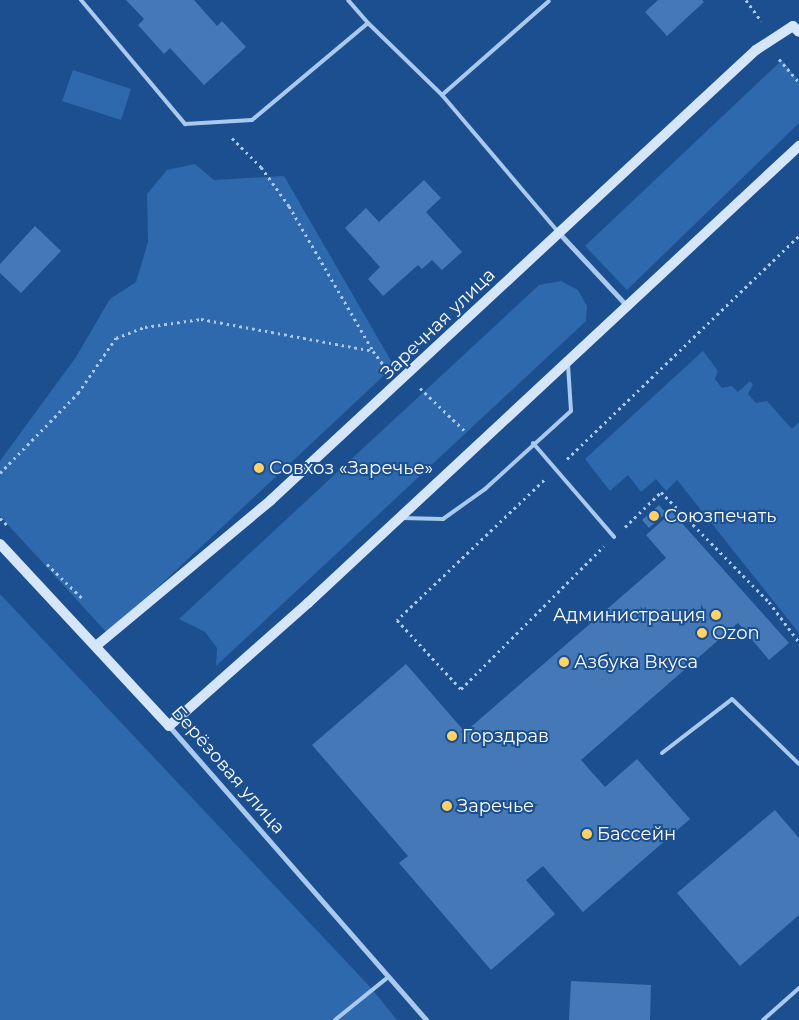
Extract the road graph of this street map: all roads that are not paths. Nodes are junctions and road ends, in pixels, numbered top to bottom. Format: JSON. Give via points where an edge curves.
{"nodes":[{"id":1,"x":81,"y":0,"type":"edge"},
{"id":2,"x":348,"y":0,"type":"edge"},
{"id":3,"x":549,"y":0,"type":"edge"},
{"id":4,"x":368,"y":23,"type":"junction"},
{"id":5,"x":799,"y":32,"type":"edge"},
{"id":6,"x":442,"y":95,"type":"junction"},
{"id":7,"x":799,"y":146,"type":"edge"},
{"id":8,"x":558,"y":232,"type":"junction"},
{"id":9,"x":628,"y":306,"type":"junction"},
{"id":10,"x":568,"y":362,"type":"junction"},
{"id":11,"x":534,"y":443,"type":"junction"},
{"id":12,"x":400,"y":517,"type":"junction"},
{"id":13,"x":614,"y":537,"type":"road end"},
{"id":14,"x":0,"y":544,"type":"edge"},
{"id":15,"x":96,"y":646,"type":"junction"},
{"id":16,"x":169,"y":726,"type":"junction"},
{"id":17,"x":662,"y":753,"type":"dead end"},
{"id":18,"x":799,"y":764,"type":"edge"},
{"id":19,"x":387,"y":978,"type":"junction"},
{"id":20,"x":799,"y":988,"type":"edge"},
{"id":21,"x":335,"y":1020,"type":"edge"},
{"id":22,"x":426,"y":1020,"type":"edge"},
{"id":23,"x":763,"y":1020,"type":"edge"}],
"edges":[{"from":1,"to":4,"type":"lane","via":[[185,124],[252,120]]},
{"from":2,"to":4,"type":"lane"},
{"from":3,"to":6,"type":"lane"},
{"from":4,"to":6,"type":"lane"},
{"from":5,"to":8,"type":"street","name":"Заречная улица","via":[[793,26],[756,50]]},
{"from":6,"to":8,"type":"lane"},
{"from":7,"to":9,"type":"street"},
{"from":8,"to":9,"type":"street"},
{"from":8,"to":15,"type":"street","name":"Заречная улица","via":[[285,487]]},
{"from":9,"to":10,"type":"street"},
{"from":10,"to":11,"type":"lane","via":[[571,410]]},
{"from":10,"to":12,"type":"street"},
{"from":11,"to":12,"type":"lane","via":[[485,489],[443,519]]},
{"from":11,"to":13,"type":"lane","via":[[558,467]]},
{"from":12,"to":16,"type":"street"},
{"from":14,"to":15,"type":"street","name":"Берёзовая улица"},
{"from":15,"to":16,"type":"street","name":"Берёзовая улица"},
{"from":16,"to":19,"type":"street","name":"Берёзовая улица"},
{"from":17,"to":18,"type":"lane","via":[[732,699]]},
{"from":19,"to":21,"type":"lane"},
{"from":19,"to":22,"type":"street","name":"Берёзовая улица"},
{"from":20,"to":23,"type":"lane"}]}
